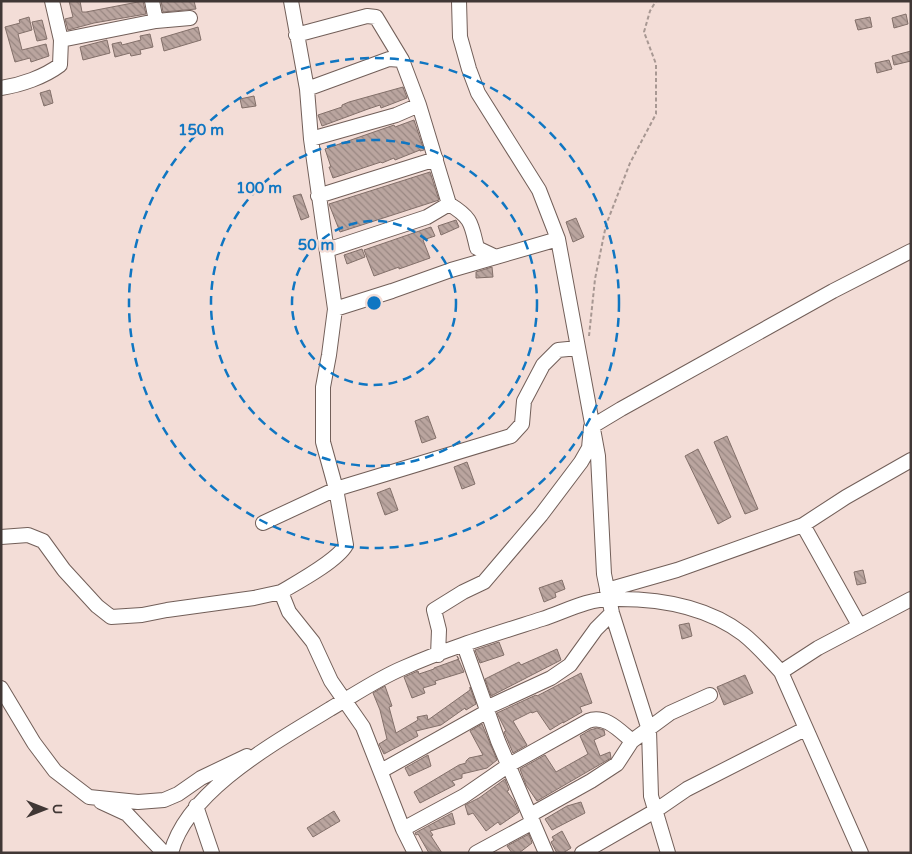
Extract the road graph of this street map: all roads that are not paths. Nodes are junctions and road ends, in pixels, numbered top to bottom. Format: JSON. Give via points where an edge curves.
{"nodes":[{"id":1,"x":52,"y":1,"type":"edge"},
{"id":2,"x":152,"y":1,"type":"edge"},
{"id":3,"x":291,"y":1,"type":"edge"},
{"id":4,"x":459,"y":1,"type":"edge"},
{"id":5,"x":190,"y":18,"type":"dead end"},
{"id":6,"x":156,"y":21,"type":"junction"},
{"id":7,"x":296,"y":35,"type":"junction"},
{"id":8,"x":61,"y":40,"type":"junction"},
{"id":9,"x":402,"y":60,"type":"junction"},
{"id":10,"x":1,"y":88,"type":"edge"},
{"id":11,"x":307,"y":88,"type":"junction"},
{"id":12,"x":419,"y":105,"type":"junction"},
{"id":13,"x":311,"y":139,"type":"junction"},
{"id":14,"x":436,"y":159,"type":"junction"},
{"id":15,"x":318,"y":196,"type":"junction"},
{"id":16,"x":449,"y":204,"type":"junction"},
{"id":17,"x":558,"y":239,"type":"junction"},
{"id":18,"x":327,"y":250,"type":"junction"},
{"id":19,"x":911,"y":251,"type":"edge"},
{"id":20,"x":496,"y":257,"type":"junction"},
{"id":21,"x":335,"y":309,"type":"junction"},
{"id":22,"x":582,"y":346,"type":"junction"},
{"id":23,"x":591,"y":427,"type":"junction"},
{"id":24,"x":911,"y":460,"type":"edge"},
{"id":25,"x":336,"y":489,"type":"junction"},
{"id":26,"x":263,"y":523,"type":"dead end"},
{"id":27,"x":803,"y":525,"type":"junction"},
{"id":28,"x":1,"y":537,"type":"edge"},
{"id":29,"x":282,"y":592,"type":"junction"},
{"id":30,"x":608,"y":594,"type":"junction"},
{"id":31,"x":911,"y":599,"type":"edge"},
{"id":32,"x":612,"y":613,"type":"junction"},
{"id":33,"x":859,"y":625,"type":"junction"},
{"id":34,"x":464,"y":645,"type":"junction"},
{"id":35,"x":438,"y":655,"type":"junction"},
{"id":36,"x":781,"y":672,"type":"junction"},
{"id":37,"x":1,"y":688,"type":"edge"},
{"id":38,"x":710,"y":695,"type":"dead end"},
{"id":39,"x":346,"y":700,"type":"junction"},
{"id":40,"x":487,"y":709,"type":"junction"},
{"id":41,"x":805,"y":729,"type":"junction"},
{"id":42,"x":648,"y":730,"type":"junction"},
{"id":43,"x":632,"y":741,"type":"junction"},
{"id":44,"x":267,"y":748,"type":"junction"},
{"id":45,"x":509,"y":766,"type":"junction"},
{"id":46,"x":381,"y":771,"type":"junction"},
{"id":47,"x":89,"y":797,"type":"junction"},
{"id":48,"x":196,"y":806,"type":"junction"},
{"id":49,"x":655,"y":811,"type":"junction"},
{"id":50,"x":531,"y":818,"type":"junction"},
{"id":51,"x":403,"y":829,"type":"junction"},
{"id":52,"x":164,"y":853,"type":"edge"},
{"id":53,"x":171,"y":853,"type":"edge"},
{"id":54,"x":212,"y":853,"type":"edge"},
{"id":55,"x":415,"y":853,"type":"edge"},
{"id":56,"x":476,"y":853,"type":"edge"},
{"id":57,"x":546,"y":853,"type":"edge"},
{"id":58,"x":582,"y":853,"type":"edge"},
{"id":59,"x":668,"y":853,"type":"edge"},
{"id":60,"x":861,"y":853,"type":"edge"}],
"edges":[{"from":1,"to":8,"type":"street"},
{"from":2,"to":6,"type":"street"},
{"from":3,"to":7,"type":"street"},
{"from":4,"to":17,"type":"street","via":[[460,37],[478,92],[540,190]]},
{"from":5,"to":6,"type":"street"},
{"from":6,"to":8,"type":"street"},
{"from":7,"to":9,"type":"street","via":[[368,16],[376,17]]},
{"from":7,"to":11,"type":"street"},
{"from":8,"to":10,"type":"street","via":[[60,65],[49,73]]},
{"from":9,"to":11,"type":"street","via":[[389,59]]},
{"from":9,"to":12,"type":"street"},
{"from":11,"to":13,"type":"street"},
{"from":12,"to":13,"type":"street","via":[[396,115]]},
{"from":12,"to":14,"type":"street"},
{"from":13,"to":15,"type":"street"},
{"from":14,"to":15,"type":"street"},
{"from":14,"to":16,"type":"street"},
{"from":15,"to":18,"type":"street"},
{"from":16,"to":18,"type":"street","via":[[427,217]]},
{"from":16,"to":20,"type":"street","via":[[471,223],[476,248]]},
{"from":17,"to":20,"type":"street"},
{"from":17,"to":22,"type":"street"},
{"from":18,"to":21,"type":"street"},
{"from":19,"to":23,"type":"street","via":[[833,291]]},
{"from":20,"to":21,"type":"street"},
{"from":21,"to":25,"type":"street","via":[[323,387],[323,442]]},
{"from":22,"to":23,"type":"street"},
{"from":22,"to":25,"type":"street","via":[[558,350],[543,366],[524,401],[522,424],[511,436]]},
{"from":23,"to":30,"type":"street","via":[[598,456],[604,574]]},
{"from":23,"to":35,"type":"street","via":[[589,448],[582,462],[506,558],[484,582],[434,610],[439,630]]},
{"from":24,"to":27,"type":"street"},
{"from":25,"to":26,"type":"street"},
{"from":25,"to":29,"type":"street","via":[[345,547]]},
{"from":27,"to":30,"type":"street"},
{"from":27,"to":33,"type":"street"},
{"from":28,"to":29,"type":"street","via":[[28,535],[43,541],[64,570],[111,617],[142,615]]},
{"from":29,"to":39,"type":"street","via":[[289,612],[313,642],[331,681]]},
{"from":30,"to":32,"type":"street"},
{"from":30,"to":34,"type":"street"},
{"from":30,"to":36,"type":"street","via":[[661,601],[724,621],[744,635]]},
{"from":31,"to":33,"type":"street"},
{"from":32,"to":40,"type":"street","via":[[596,629],[570,666]]},
{"from":32,"to":42,"type":"street"},
{"from":33,"to":36,"type":"street"},
{"from":34,"to":35,"type":"street"},
{"from":34,"to":40,"type":"street"},
{"from":35,"to":39,"type":"street","via":[[374,681]]},
{"from":36,"to":41,"type":"street"},
{"from":37,"to":47,"type":"street","via":[[34,743],[55,770]]},
{"from":38,"to":42,"type":"street","via":[[670,713]]},
{"from":39,"to":44,"type":"street"},
{"from":39,"to":46,"type":"street","via":[[363,727]]},
{"from":40,"to":45,"type":"street"},
{"from":40,"to":46,"type":"street"},
{"from":41,"to":49,"type":"street","via":[[687,789]]},
{"from":41,"to":60,"type":"street"},
{"from":42,"to":43,"type":"street"},
{"from":42,"to":49,"type":"street","via":[[650,790]]},
{"from":43,"to":45,"type":"street","via":[[605,721],[594,718]]},
{"from":43,"to":50,"type":"street","via":[[617,764]]},
{"from":44,"to":47,"type":"street","via":[[201,778],[168,799],[138,802]]},
{"from":44,"to":48,"type":"street"},
{"from":45,"to":50,"type":"street"},
{"from":45,"to":51,"type":"street","via":[[464,796]]},
{"from":46,"to":51,"type":"street"},
{"from":47,"to":52,"type":"street","via":[[127,814]]},
{"from":48,"to":53,"type":"street"},
{"from":48,"to":54,"type":"street"},
{"from":49,"to":58,"type":"street"},
{"from":49,"to":59,"type":"street"},
{"from":50,"to":56,"type":"street"},
{"from":50,"to":57,"type":"street"},
{"from":51,"to":55,"type":"street"}]}
